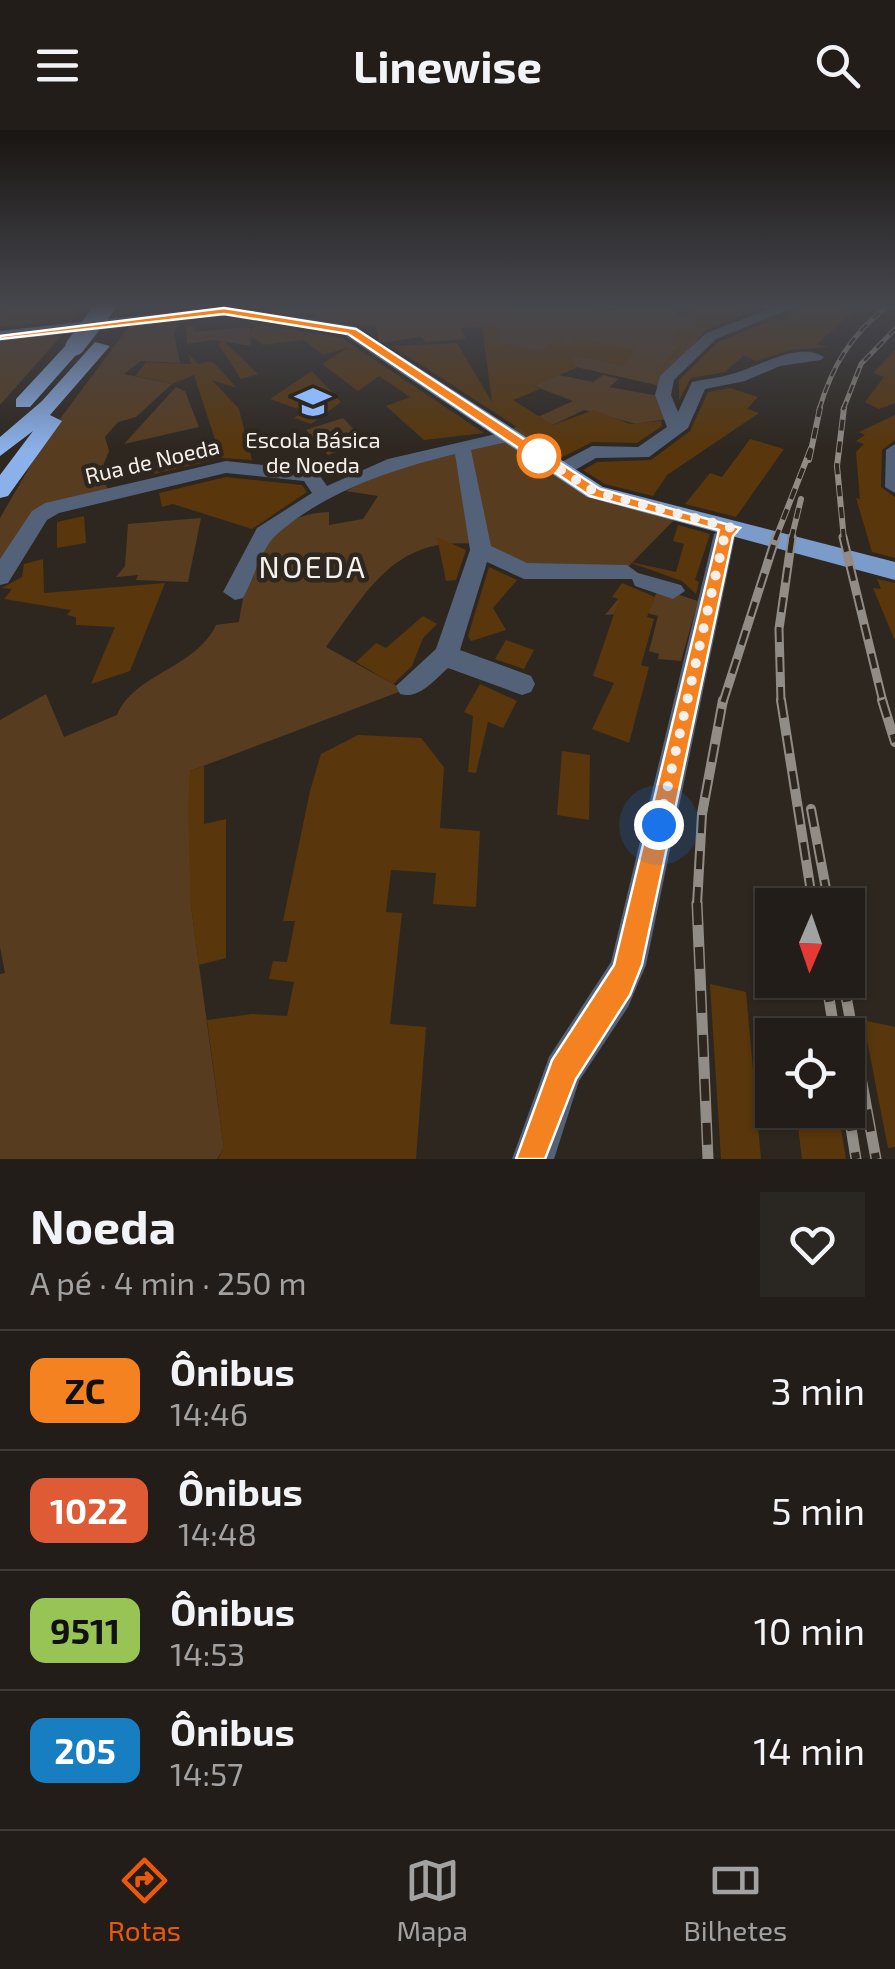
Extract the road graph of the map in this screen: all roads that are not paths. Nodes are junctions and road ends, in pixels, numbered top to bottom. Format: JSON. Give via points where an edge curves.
{"nodes":[{"id":1,"x":67,"y":354,"type":"edge"},
{"id":2,"x":94,"y":354,"type":"edge"},
{"id":3,"x":384,"y":354,"type":"edge"},
{"id":4,"x":692,"y":354,"type":"edge"},
{"id":5,"x":816,"y":357,"type":"dead end"},
{"id":6,"x":76,"y":376,"type":"junction"},
{"id":7,"x":0,"y":424,"type":"edge"},
{"id":8,"x":676,"y":428,"type":"junction"},
{"id":9,"x":509,"y":436,"type":"junction"},
{"id":10,"x":0,"y":449,"type":"edge"},
{"id":11,"x":463,"y":450,"type":"junction"},
{"id":12,"x":895,"y":450,"type":"edge"},
{"id":13,"x":561,"y":470,"type":"junction"},
{"id":14,"x":895,"y":487,"type":"edge"},
{"id":15,"x":0,"y":491,"type":"edge"},
{"id":16,"x":323,"y":495,"type":"junction"},
{"id":17,"x":732,"y":528,"type":"junction"},
{"id":18,"x":481,"y":550,"type":"junction"},
{"id":19,"x":895,"y":571,"type":"edge"},
{"id":20,"x":0,"y":577,"type":"edge"},
{"id":21,"x":673,"y":591,"type":"dead end"},
{"id":22,"x":235,"y":592,"type":"dead end"},
{"id":23,"x":448,"y":654,"type":"junction"},
{"id":24,"x":522,"y":684,"type":"dead end"},
{"id":25,"x":409,"y":686,"type":"dead end"},
{"id":26,"x":533,"y":1159,"type":"edge"}],
"edges":[{"from":1,"to":7,"type":"highway","bridge":true},
{"from":2,"to":6,"type":"highway"},
{"from":3,"to":9,"type":"main road"},
{"from":4,"to":8,"type":"street","via":[[666,379],[663,395]]},
{"from":5,"to":8,"type":"street","via":[[694,387]]},
{"from":6,"to":10,"type":"highway"},
{"from":6,"to":15,"type":"highway"},
{"from":8,"to":13,"type":"street","via":[[642,452],[592,452]]},
{"from":9,"to":11,"type":"street"},
{"from":9,"to":13,"type":"main road"},
{"from":11,"to":16,"type":"street","via":[[396,463]]},
{"from":11,"to":18,"type":"street"},
{"from":12,"to":14,"type":"street"},
{"from":13,"to":17,"type":"main road","via":[[595,492]]},
{"from":16,"to":20,"type":"street","name":"Rua de Noeda","via":[[305,467],[226,467],[44,510]]},
{"from":16,"to":22,"type":"street","via":[[265,534]]},
{"from":17,"to":19,"type":"main road"},
{"from":17,"to":26,"type":"street","via":[[703,601],[628,965],[563,1071]]},
{"from":18,"to":21,"type":"street","via":[[524,571],[635,576]]},
{"from":18,"to":23,"type":"street"},
{"from":23,"to":24,"type":"street"},
{"from":23,"to":25,"type":"street"}]}
